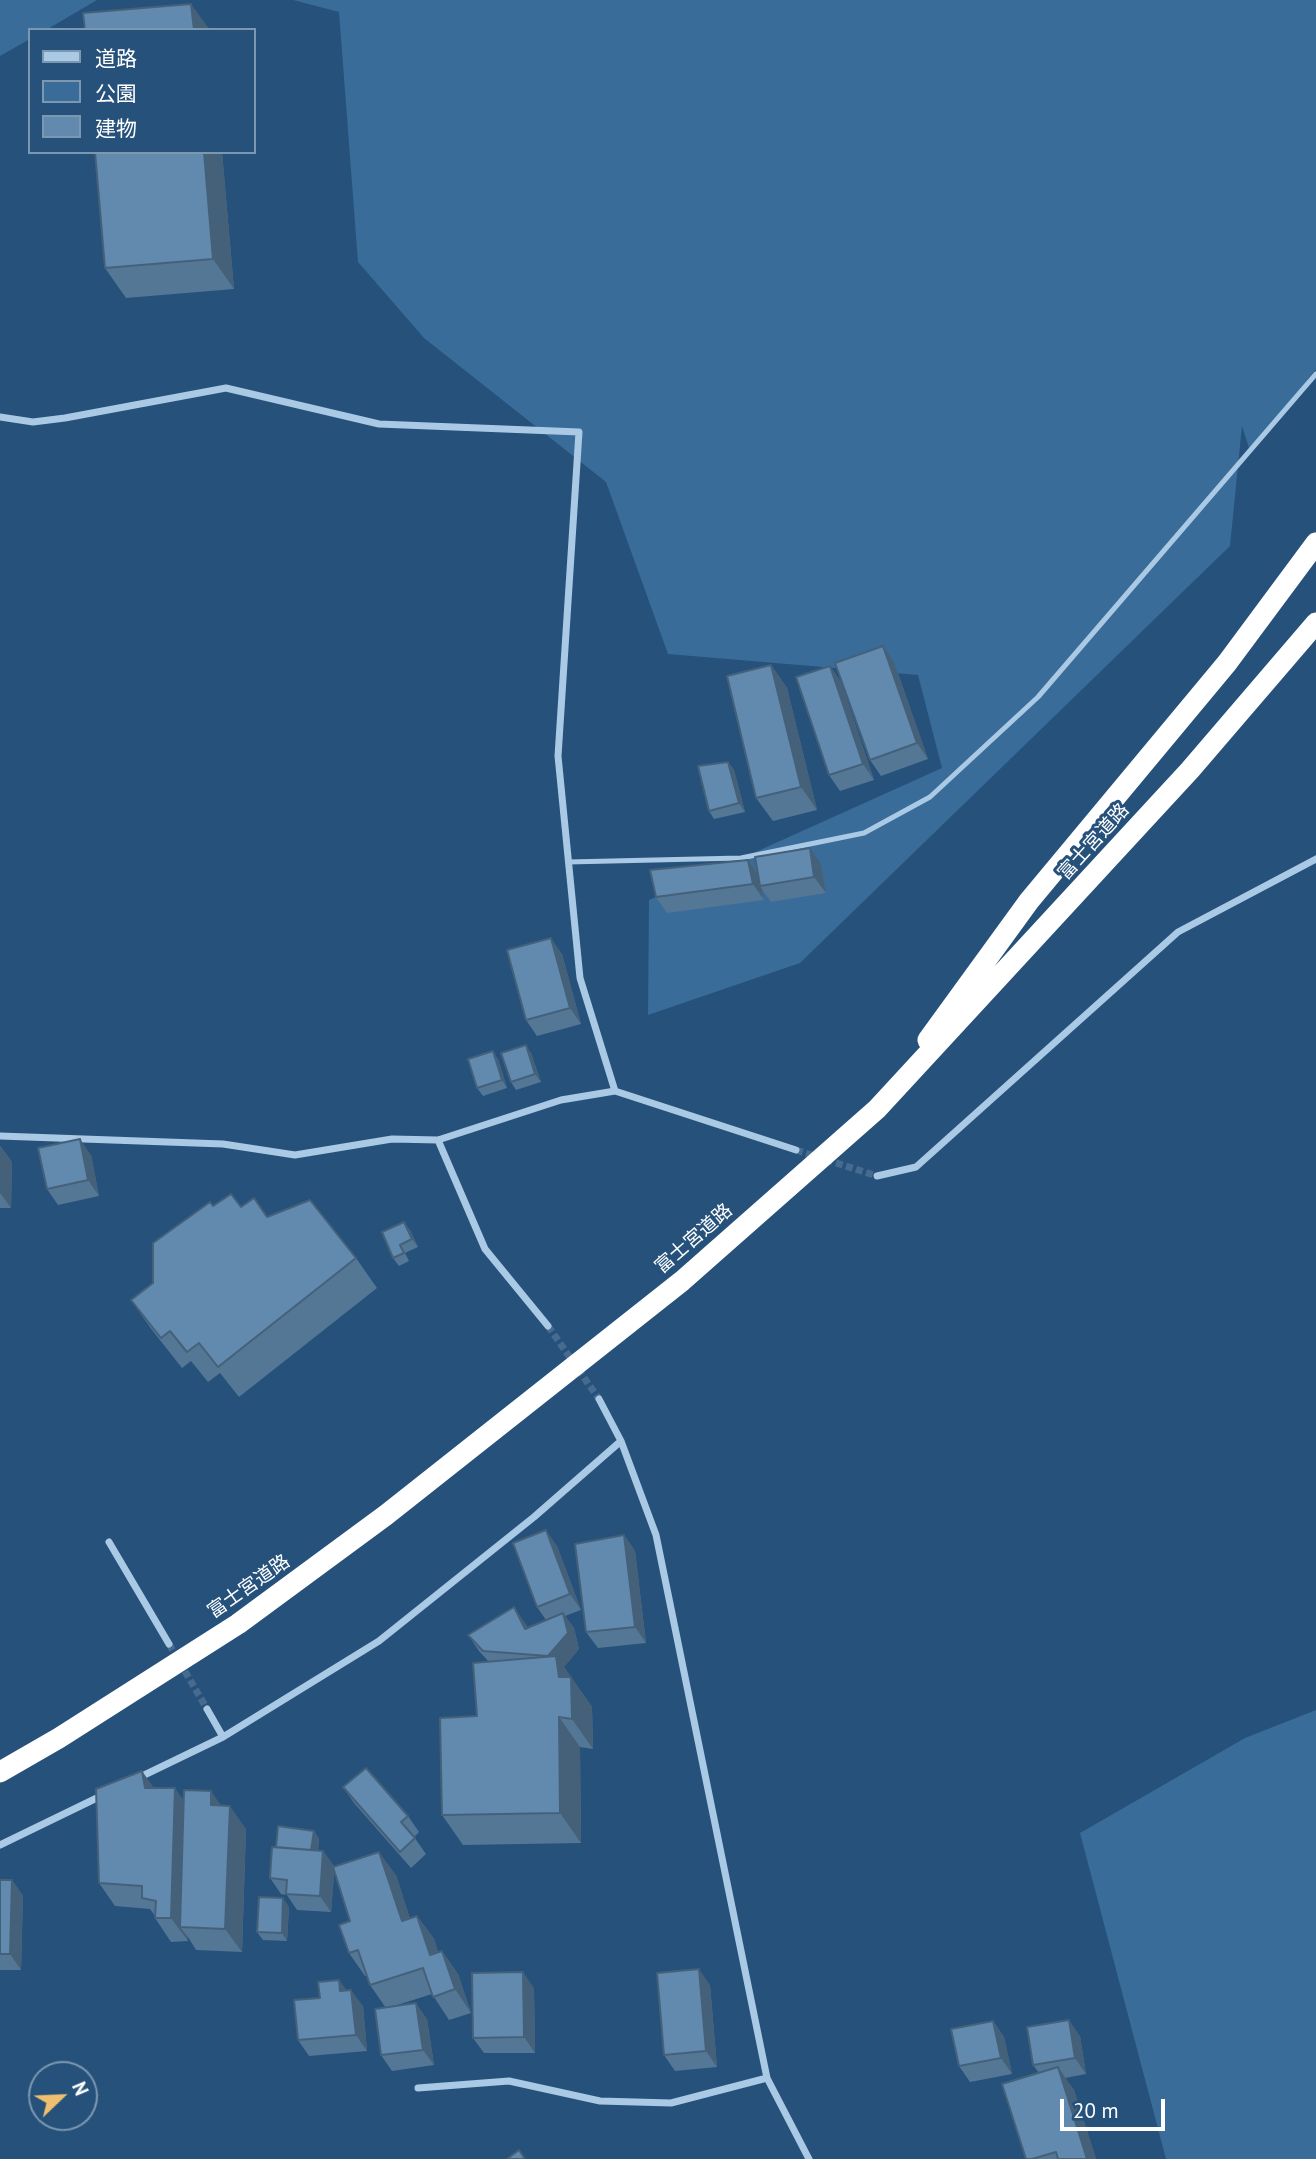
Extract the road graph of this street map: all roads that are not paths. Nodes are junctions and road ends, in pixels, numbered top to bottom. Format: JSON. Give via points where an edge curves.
{"nodes":[{"id":1,"x":1316,"y":374,"type":"edge"},
{"id":2,"x":0,"y":417,"type":"edge"},
{"id":3,"x":1316,"y":542,"type":"edge"},
{"id":4,"x":1316,"y":623,"type":"edge"},
{"id":5,"x":1316,"y":859,"type":"edge"},
{"id":6,"x":568,"y":862,"type":"junction"},
{"id":7,"x":615,"y":1091,"type":"junction"},
{"id":8,"x":877,"y":1109,"type":"junction"},
{"id":9,"x":0,"y":1136,"type":"edge"},
{"id":10,"x":438,"y":1140,"type":"junction"},
{"id":11,"x":796,"y":1150,"type":"tunnel mouth"},
{"id":12,"x":877,"y":1176,"type":"tunnel mouth"},
{"id":13,"x":548,"y":1326,"type":"tunnel mouth"},
{"id":14,"x":599,"y":1399,"type":"tunnel mouth"},
{"id":15,"x":621,"y":1441,"type":"junction"},
{"id":16,"x":108,"y":1542,"type":"dead end"},
{"id":17,"x":169,"y":1644,"type":"tunnel mouth"},
{"id":18,"x":207,"y":1709,"type":"tunnel mouth"},
{"id":19,"x":223,"y":1737,"type":"junction"},
{"id":20,"x":0,"y":1772,"type":"edge"},
{"id":21,"x":124,"y":1785,"type":"edge"},
{"id":22,"x":112,"y":1791,"type":"edge"},
{"id":23,"x":0,"y":1845,"type":"edge"},
{"id":24,"x":767,"y":2078,"type":"junction"},
{"id":25,"x":418,"y":2088,"type":"dead end"},
{"id":26,"x":809,"y":2159,"type":"edge"}],
"edges":[{"from":1,"to":6,"type":"lane","via":[[1038,697],[930,797],[864,833],[741,858]]},
{"from":2,"to":6,"type":"street","via":[[33,422],[65,418],[226,387],[379,424],[579,432],[558,756]]},
{"from":3,"to":8,"type":"highway","via":[[1227,663],[1029,901]]},
{"from":4,"to":8,"type":"highway","name":"富士宮道路","via":[[1190,770]]},
{"from":5,"to":12,"type":"street","via":[[1178,932],[916,1167]]},
{"from":6,"to":7,"type":"street","via":[[580,978]]},
{"from":7,"to":10,"type":"street","via":[[561,1100]]},
{"from":7,"to":11,"type":"street"},
{"from":8,"to":20,"type":"highway","name":"富士宮道路","via":[[682,1281],[386,1516],[238,1624]]},
{"from":9,"to":10,"type":"street","via":[[223,1144],[295,1155],[391,1139]]},
{"from":10,"to":13,"type":"street","via":[[485,1249]]},
{"from":14,"to":15,"type":"street"},
{"from":15,"to":19,"type":"street","via":[[379,1642]]},
{"from":15,"to":24,"type":"street","via":[[656,1535]]},
{"from":16,"to":17,"type":"street"},
{"from":18,"to":19,"type":"street"},
{"from":19,"to":21,"type":"street"},
{"from":22,"to":23,"type":"street"},
{"from":24,"to":25,"type":"street","via":[[671,2103],[600,2101],[509,2081]]},
{"from":24,"to":26,"type":"street"}]}
